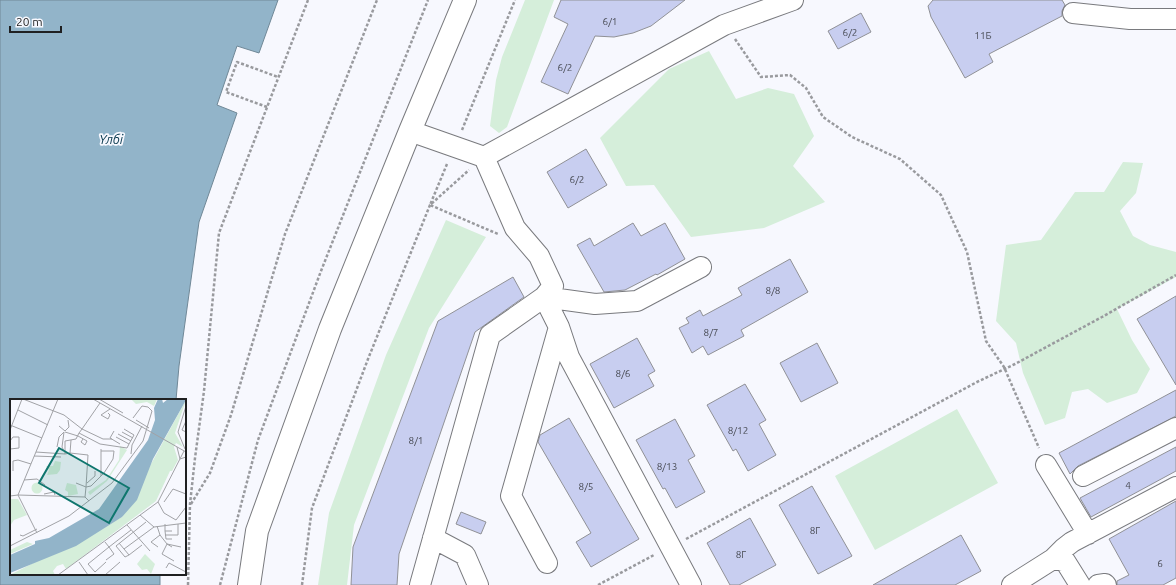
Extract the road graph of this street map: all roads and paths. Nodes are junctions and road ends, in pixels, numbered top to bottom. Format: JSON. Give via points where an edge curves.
{"nodes":[{"id":1,"x":308,"y":0,"type":"edge"},
{"id":2,"x":376,"y":0,"type":"edge"},
{"id":3,"x":428,"y":0,"type":"edge"},
{"id":4,"x":465,"y":0,"type":"edge"},
{"id":5,"x":793,"y":0,"type":"edge"},
{"id":6,"x":1073,"y":13,"type":"dead end"},
{"id":7,"x":1176,"y":20,"type":"edge"},
{"id":8,"x":724,"y":25,"type":"junction"},
{"id":9,"x":278,"y":77,"type":"junction"},
{"id":10,"x":267,"y":107,"type":"junction"},
{"id":11,"x":410,"y":131,"type":"junction"},
{"id":12,"x":484,"y":157,"type":"junction"},
{"id":13,"x":701,"y":266,"type":"dead end"},
{"id":14,"x":1176,"y":275,"type":"edge"},
{"id":15,"x":544,"y":297,"type":"junction"},
{"id":16,"x":559,"y":327,"type":"junction"},
{"id":17,"x":1004,"y":368,"type":"junction"},
{"id":18,"x":1176,"y":428,"type":"edge"},
{"id":19,"x":1046,"y":465,"type":"joint"},
{"id":20,"x":1083,"y":476,"type":"dead end"},
{"id":21,"x":1176,"y":487,"type":"edge"},
{"id":22,"x":190,"y":504,"type":"junction"},
{"id":23,"x":1088,"y":534,"type":"junction"},
{"id":24,"x":433,"y":538,"type":"junction"},
{"id":25,"x":670,"y":546,"type":"junction"},
{"id":26,"x":1053,"y":559,"type":"junction"},
{"id":27,"x":546,"y":563,"type":"dead end"},
{"id":28,"x":188,"y":585,"type":"edge"},
{"id":29,"x":220,"y":585,"type":"edge"},
{"id":30,"x":249,"y":585,"type":"edge"},
{"id":31,"x":302,"y":585,"type":"edge"},
{"id":32,"x":420,"y":585,"type":"edge"},
{"id":33,"x":478,"y":585,"type":"edge"},
{"id":34,"x":598,"y":585,"type":"edge"},
{"id":35,"x":691,"y":585,"type":"edge"},
{"id":36,"x":1012,"y":585,"type":"edge"},
{"id":37,"x":1080,"y":585,"type":"edge"},
{"id":38,"x":1098,"y":585,"type":"edge"},
{"id":39,"x":1106,"y":585,"type":"edge"}],
"edges":[{"from":1,"to":9,"type":"path"},
{"from":2,"to":22,"type":"path","via":[[285,234],[231,415],[210,473]]},
{"from":3,"to":29,"type":"path","via":[[321,270],[258,440]]},
{"from":4,"to":11,"type":"main road"},
{"from":5,"to":8,"type":"street"},
{"from":6,"to":7,"type":"street","via":[[1130,19]]},
{"from":8,"to":12,"type":"street"},
{"from":8,"to":17,"type":"path","via":[[761,77],[790,75],[806,88],[823,117],[852,136],[900,159],[941,195],[967,252],[986,342]]},
{"from":9,"to":10,"type":"path"},
{"from":9,"to":10,"type":"path","via":[[237,62],[226,92]]},
{"from":10,"to":22,"type":"path","via":[[219,233],[205,384]]},
{"from":11,"to":12,"type":"street"},
{"from":11,"to":30,"type":"main road","via":[[330,329],[257,531]]},
{"from":12,"to":15,"type":"street","via":[[515,228],[539,256],[553,286]]},
{"from":12,"to":31,"type":"path","via":[[430,205],[312,508]]},
{"from":13,"to":15,"type":"street","via":[[637,301],[595,304]]},
{"from":14,"to":17,"type":"path"},
{"from":15,"to":16,"type":"street"},
{"from":15,"to":24,"type":"street","via":[[490,335]]},
{"from":16,"to":25,"type":"street","via":[[569,357]]},
{"from":16,"to":27,"type":"street","via":[[511,496]]},
{"from":17,"to":19,"type":"path"},
{"from":17,"to":25,"type":"path"},
{"from":18,"to":20,"type":"street"},
{"from":19,"to":23,"type":"street"},
{"from":21,"to":23,"type":"street"},
{"from":22,"to":28,"type":"path"},
{"from":23,"to":26,"type":"street","via":[[1063,548]]},
{"from":24,"to":32,"type":"street"},
{"from":24,"to":33,"type":"street","via":[[465,554]]},
{"from":25,"to":34,"type":"path"},
{"from":25,"to":35,"type":"street"},
{"from":26,"to":36,"type":"street"},
{"from":26,"to":37,"type":"street","via":[[1065,561]]},
{"from":38,"to":39,"type":"street"}]}
